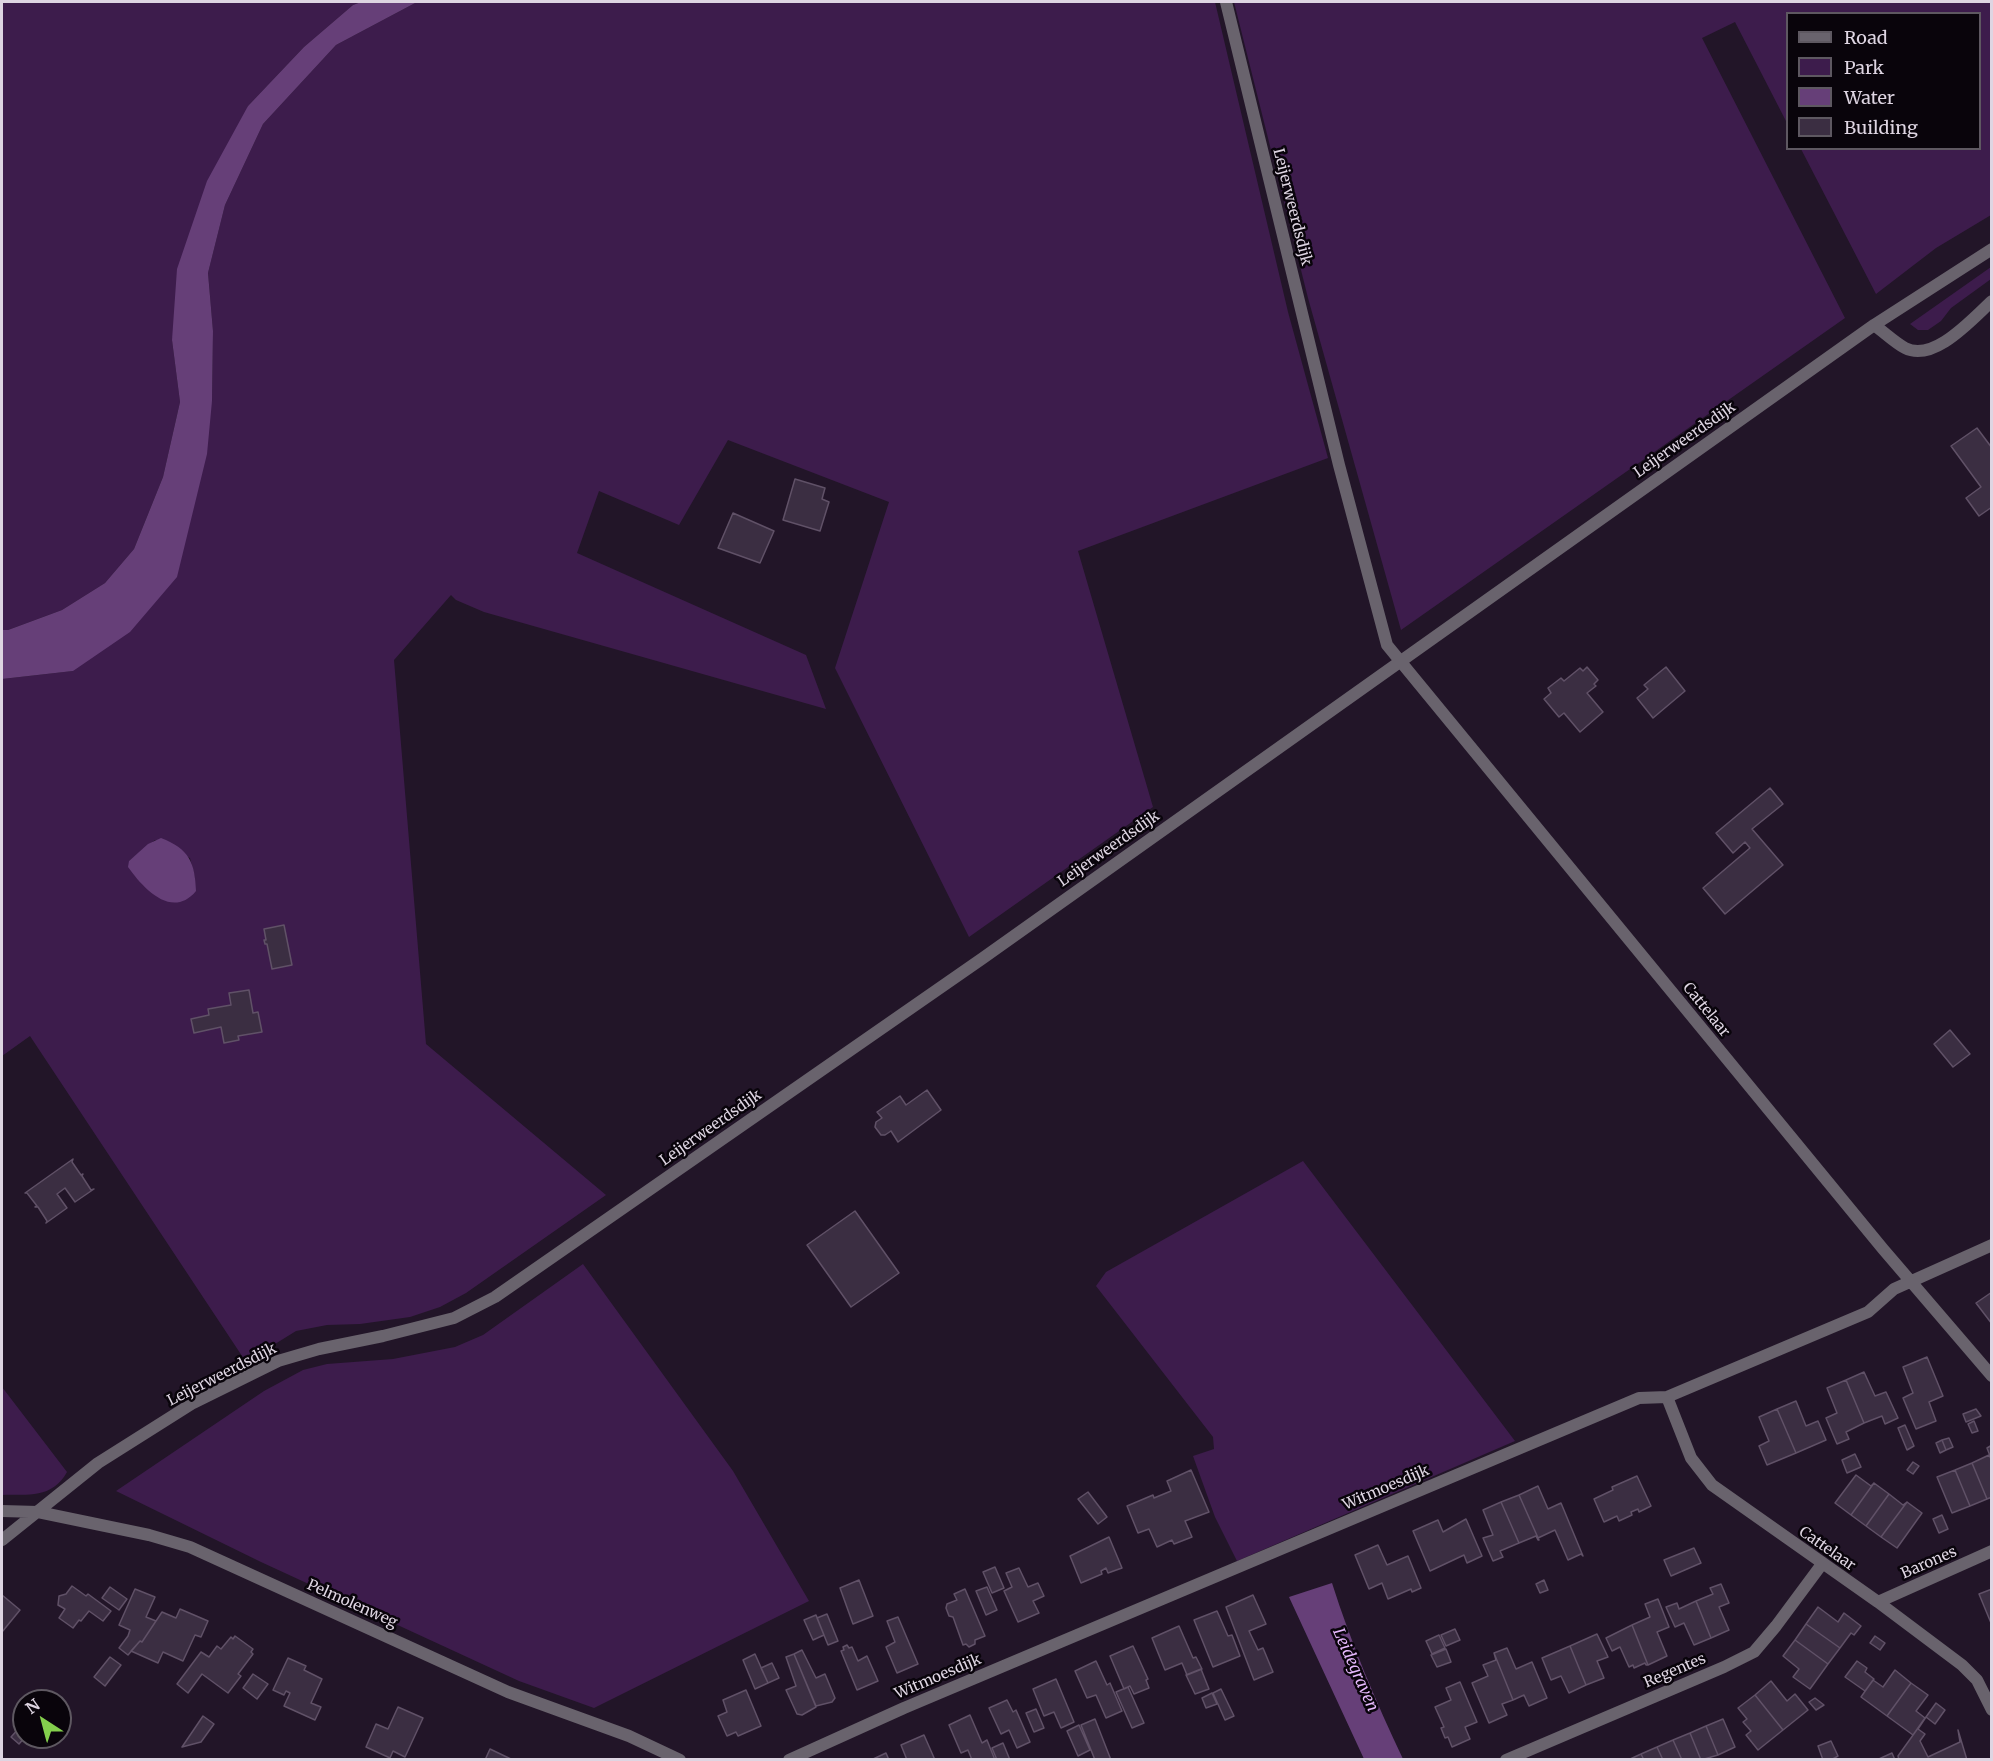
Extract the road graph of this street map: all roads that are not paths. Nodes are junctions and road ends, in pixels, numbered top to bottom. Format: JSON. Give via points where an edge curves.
{"nodes":[{"id":1,"x":1226,"y":2,"type":"edge"},
{"id":2,"x":1992,"y":249,"type":"edge"},
{"id":3,"x":1992,"y":301,"type":"edge"},
{"id":4,"x":1874,"y":325,"type":"junction"},
{"id":5,"x":1400,"y":660,"type":"junction"},
{"id":6,"x":1992,"y":1245,"type":"edge"},
{"id":7,"x":1910,"y":1280,"type":"junction"},
{"id":8,"x":1992,"y":1376,"type":"edge"},
{"id":9,"x":1667,"y":1397,"type":"junction"},
{"id":10,"x":2,"y":1511,"type":"edge"},
{"id":11,"x":38,"y":1512,"type":"junction"},
{"id":12,"x":2,"y":1540,"type":"edge"},
{"id":13,"x":1992,"y":1551,"type":"edge"},
{"id":14,"x":1821,"y":1564,"type":"junction"},
{"id":15,"x":1878,"y":1602,"type":"junction"},
{"id":16,"x":1992,"y":1710,"type":"edge"},
{"id":17,"x":680,"y":1760,"type":"edge"},
{"id":18,"x":789,"y":1760,"type":"edge"},
{"id":19,"x":1506,"y":1760,"type":"edge"}],
"edges":[{"from":1,"to":5,"type":"street","name":"Leijerweerdsdijk","via":[[1345,487],[1387,645]]},
{"from":2,"to":4,"type":"street","name":"Leijerweerdsdijk"},
{"from":3,"to":4,"type":"street","via":[[1934,348],[1905,348]]},
{"from":4,"to":5,"type":"street","name":"Leijerweerdsdijk"},
{"from":5,"to":7,"type":"street","name":"Cattelaar"},
{"from":5,"to":11,"type":"street","name":"Leijerweerdsdijk","via":[[983,958],[495,1297],[454,1318],[278,1361],[193,1403],[98,1463]]},
{"from":6,"to":7,"type":"street","name":"Witmoesdijk"},
{"from":7,"to":8,"type":"street","name":"Cattelaar"},
{"from":7,"to":9,"type":"street","name":"Witmoesdijk","via":[[1868,1312]]},
{"from":9,"to":14,"type":"street","name":"Cattelaar","via":[[1691,1458],[1712,1485]]},
{"from":9,"to":18,"type":"street","name":"Witmoesdijk","via":[[1639,1398],[926,1698]]},
{"from":10,"to":11,"type":"street","name":"Pelmolenweg"},
{"from":11,"to":12,"type":"street","name":"Leijerweerdsdijk"},
{"from":11,"to":17,"type":"street","name":"Pelmolenweg","via":[[190,1548],[508,1692],[629,1736]]},
{"from":13,"to":15,"type":"street","name":"Barones"},
{"from":14,"to":15,"type":"street","name":"Cattelaar"},
{"from":14,"to":19,"type":"street","name":"Regentes","via":[[1754,1652]]},
{"from":15,"to":16,"type":"street","name":"Cattelaar","via":[[1962,1665],[1977,1680]]}]}
